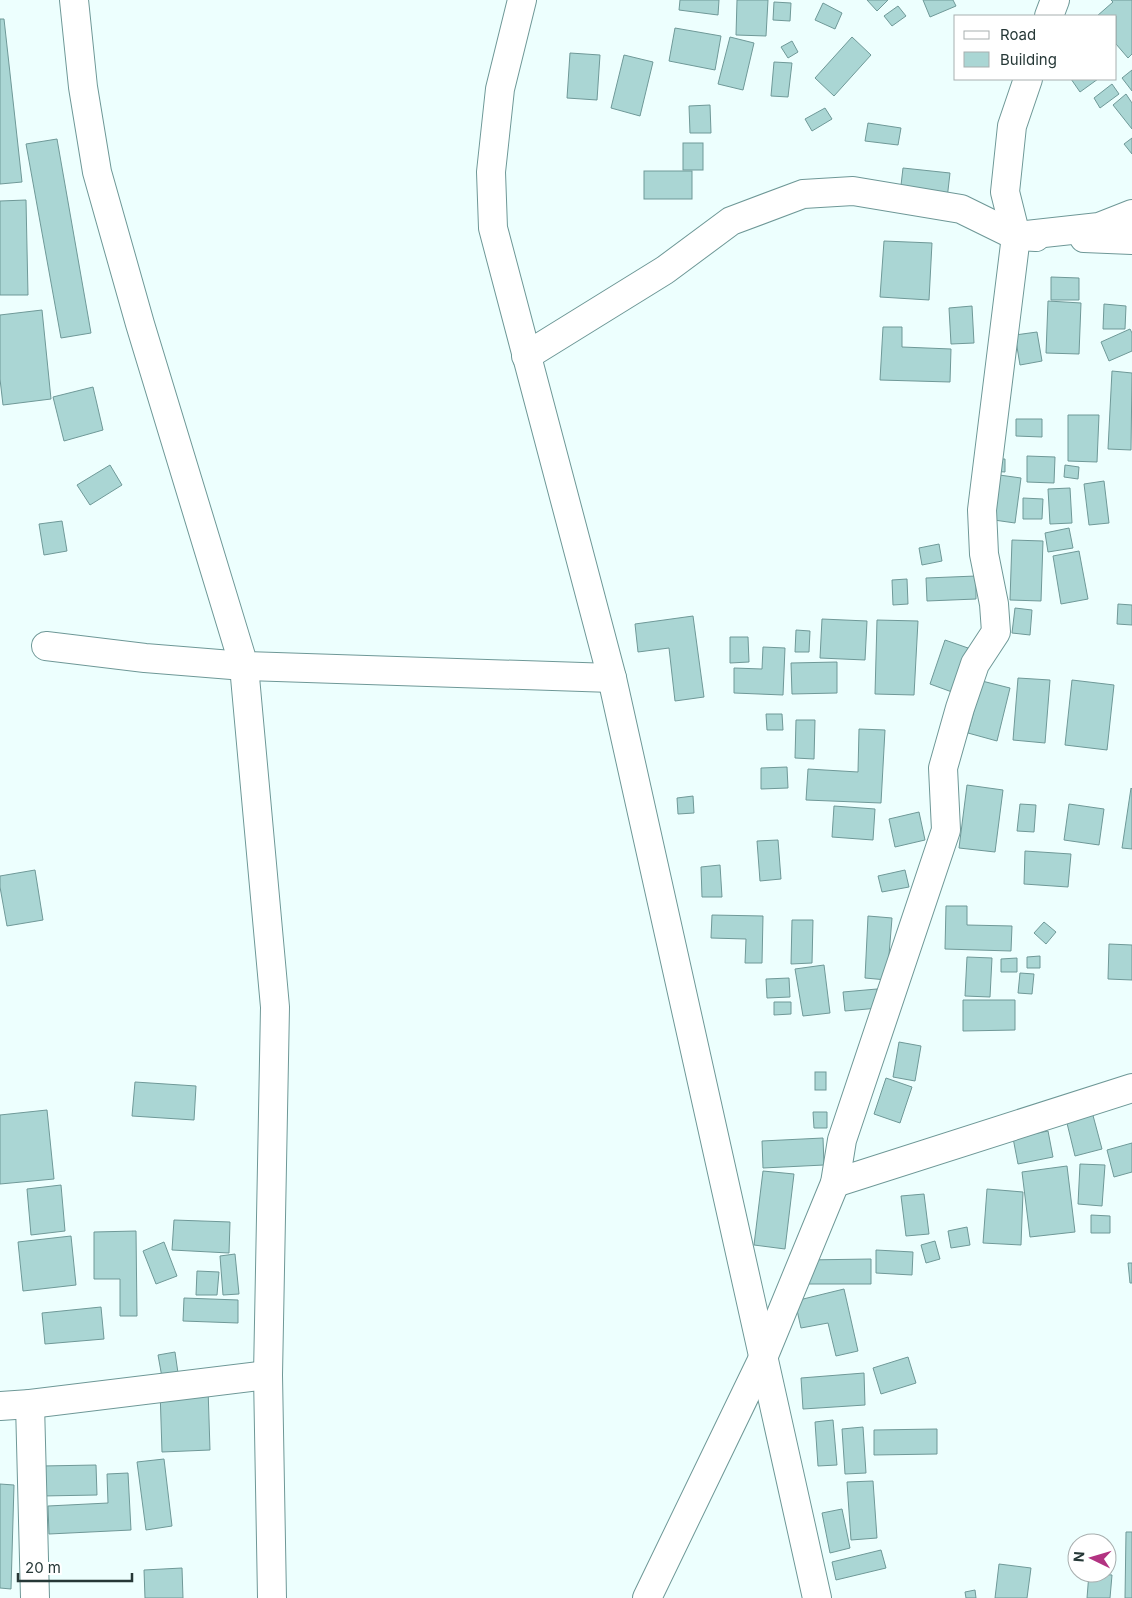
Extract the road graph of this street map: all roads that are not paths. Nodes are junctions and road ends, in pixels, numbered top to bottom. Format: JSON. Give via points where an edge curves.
{"nodes":[{"id":1,"x":74,"y":0,"type":"edge"},
{"id":2,"x":522,"y":0,"type":"edge"},
{"id":3,"x":1055,"y":0,"type":"edge"},
{"id":4,"x":1049,"y":15,"type":"edge"},
{"id":5,"x":1028,"y":80,"type":"edge"},
{"id":6,"x":1132,"y":214,"type":"edge"},
{"id":7,"x":1016,"y":236,"type":"junction"},
{"id":8,"x":1132,"y":240,"type":"edge"},
{"id":9,"x":526,"y":356,"type":"junction"},
{"id":10,"x":46,"y":646,"type":"dead end"},
{"id":11,"x":244,"y":666,"type":"junction"},
{"id":12,"x":612,"y":678,"type":"junction"},
{"id":13,"x":1132,"y":1088,"type":"edge"},
{"id":14,"x":836,"y":1184,"type":"junction"},
{"id":15,"x":763,"y":1358,"type":"junction"},
{"id":16,"x":268,"y":1375,"type":"junction"},
{"id":17,"x":30,"y":1404,"type":"junction"},
{"id":18,"x":0,"y":1406,"type":"edge"},
{"id":19,"x":35,"y":1598,"type":"edge"},
{"id":20,"x":272,"y":1598,"type":"edge"},
{"id":21,"x":647,"y":1598,"type":"edge"},
{"id":22,"x":817,"y":1598,"type":"edge"}],
"edges":[{"from":1,"to":11,"type":"street","via":[[97,172]]},
{"from":2,"to":9,"type":"street","via":[[500,89],[491,172],[493,228]]},
{"from":3,"to":4,"type":"street"},
{"from":5,"to":7,"type":"street","via":[[1012,126],[1005,192]]},
{"from":6,"to":7,"type":"street","via":[[1100,227]]},
{"from":7,"to":8,"type":"street"},
{"from":7,"to":9,"type":"street","via":[[961,209],[853,192],[803,194],[730,222],[665,270]]},
{"from":7,"to":14,"type":"street","via":[[982,510],[984,554],[996,632],[975,664],[960,708],[943,768],[946,830],[842,1140]]},
{"from":9,"to":12,"type":"street"},
{"from":10,"to":11,"type":"street"},
{"from":11,"to":12,"type":"street"},
{"from":11,"to":16,"type":"street","via":[[275,1007]]},
{"from":12,"to":15,"type":"street"},
{"from":13,"to":14,"type":"street"},
{"from":14,"to":15,"type":"street"},
{"from":15,"to":21,"type":"street"},
{"from":15,"to":22,"type":"street"},
{"from":16,"to":17,"type":"street"},
{"from":16,"to":20,"type":"street"},
{"from":17,"to":18,"type":"street"},
{"from":17,"to":19,"type":"street"}]}
